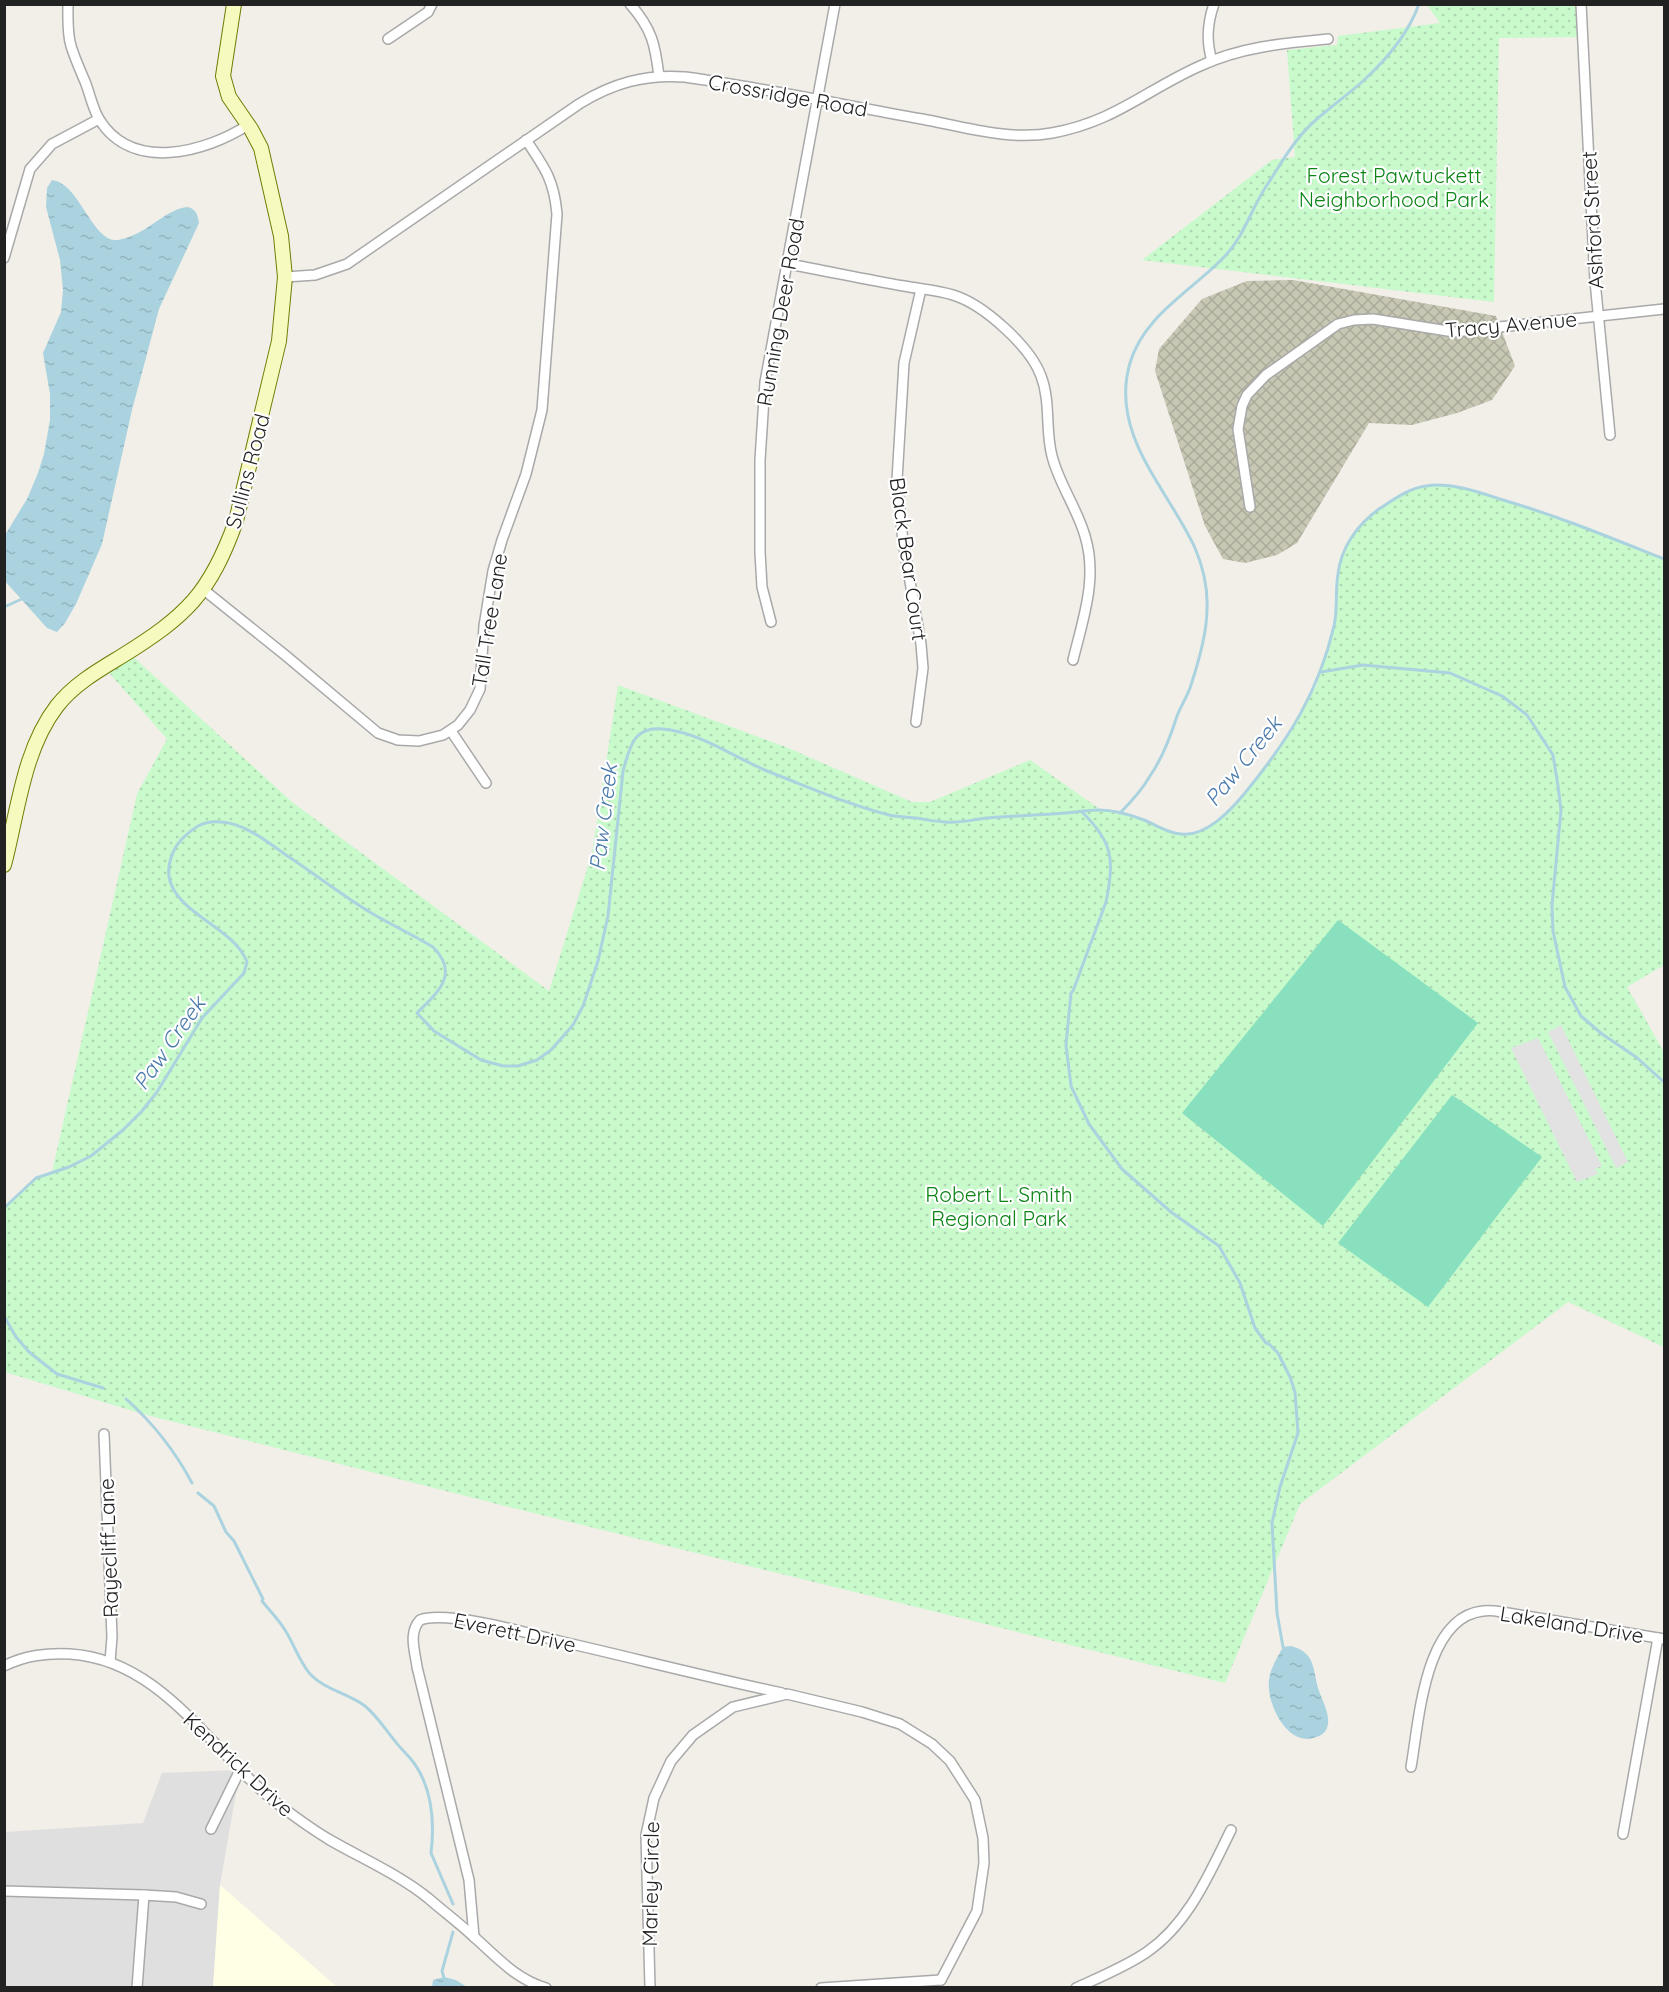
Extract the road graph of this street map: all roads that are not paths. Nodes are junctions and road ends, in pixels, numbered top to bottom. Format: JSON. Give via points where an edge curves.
{"nodes":[{"id":1,"x":68,"y":4,"type":"edge"},
{"id":2,"x":234,"y":4,"type":"edge"},
{"id":3,"x":432,"y":4,"type":"edge"},
{"id":4,"x":630,"y":4,"type":"edge"},
{"id":5,"x":835,"y":4,"type":"edge"},
{"id":6,"x":1214,"y":4,"type":"edge"},
{"id":7,"x":1581,"y":4,"type":"edge"},
{"id":8,"x":388,"y":39,"type":"dead end"},
{"id":9,"x":1328,"y":39,"type":"dead end"},
{"id":10,"x":1212,"y":60,"type":"junction"},
{"id":11,"x":659,"y":76,"type":"junction"},
{"id":12,"x":817,"y":100,"type":"junction"},
{"id":13,"x":99,"y":119,"type":"junction"},
{"id":14,"x":248,"y":125,"type":"junction"},
{"id":15,"x":526,"y":140,"type":"junction"},
{"id":16,"x":4,"y":258,"type":"edge"},
{"id":17,"x":788,"y":264,"type":"junction"},
{"id":18,"x":285,"y":277,"type":"junction"},
{"id":19,"x":921,"y":289,"type":"junction"},
{"id":20,"x":1665,"y":309,"type":"edge"},
{"id":21,"x":1598,"y":316,"type":"junction"},
{"id":22,"x":1610,"y":435,"type":"dead end"},
{"id":23,"x":1250,"y":507,"type":"dead end"},
{"id":24,"x":204,"y":590,"type":"junction"},
{"id":25,"x":771,"y":622,"type":"dead end"},
{"id":26,"x":1073,"y":660,"type":"dead end"},
{"id":27,"x":916,"y":722,"type":"dead end"},
{"id":28,"x":451,"y":731,"type":"junction"},
{"id":29,"x":486,"y":783,"type":"dead end"},
{"id":30,"x":4,"y":865,"type":"edge"},
{"id":31,"x":104,"y":1434,"type":"dead end"},
{"id":32,"x":1661,"y":1638,"type":"edge"},
{"id":33,"x":110,"y":1662,"type":"junction"},
{"id":34,"x":4,"y":1666,"type":"edge"},
{"id":35,"x":787,"y":1694,"type":"junction"},
{"id":36,"x":1411,"y":1767,"type":"dead end"},
{"id":37,"x":240,"y":1770,"type":"junction"},
{"id":38,"x":211,"y":1830,"type":"dead end"},
{"id":39,"x":1230,"y":1830,"type":"dead end"},
{"id":40,"x":1623,"y":1834,"type":"dead end"},
{"id":41,"x":4,"y":1891,"type":"edge"},
{"id":42,"x":144,"y":1895,"type":"junction"},
{"id":43,"x":201,"y":1904,"type":"dead end"},
{"id":44,"x":474,"y":1937,"type":"junction"},
{"id":45,"x":942,"y":1984,"type":"edge"},
{"id":46,"x":137,"y":1988,"type":"edge"},
{"id":47,"x":546,"y":1988,"type":"edge"},
{"id":48,"x":650,"y":1988,"type":"edge"},
{"id":49,"x":821,"y":1988,"type":"edge"},
{"id":50,"x":1076,"y":1988,"type":"edge"}],
"edges":[{"from":1,"to":13,"type":"street","via":[[71,46]]},
{"from":2,"to":14,"type":"street","name":"Sullins Road","via":[[223,76],[229,97]]},
{"from":3,"to":8,"type":"street","via":[[428,12]]},
{"from":4,"to":11,"type":"street","via":[[652,35]]},
{"from":5,"to":12,"type":"street","name":"Running Deer Road"},
{"from":6,"to":10,"type":"street","via":[[1207,37]]},
{"from":7,"to":21,"type":"street","name":"Ashford Street"},
{"from":9,"to":10,"type":"street","name":"Crossridge Road","via":[[1253,48]]},
{"from":10,"to":12,"type":"street","name":"Crossridge Road","via":[[1109,116],[1049,133],[1007,134]]},
{"from":11,"to":12,"type":"street","name":"Crossridge Road","via":[[701,79]]},
{"from":11,"to":15,"type":"street","name":"Crossridge Road","via":[[631,80],[598,92]]},
{"from":12,"to":17,"type":"street","name":"Running Deer Road"},
{"from":13,"to":14,"type":"street","via":[[130,146],[160,153],[222,140]]},
{"from":13,"to":16,"type":"street","via":[[52,144],[30,169]]},
{"from":14,"to":18,"type":"street","name":"Sullins Road","via":[[266,166]]},
{"from":15,"to":18,"type":"street","name":"Crossridge Road","via":[[347,264],[315,274]]},
{"from":15,"to":28,"type":"street","name":"Tall Tree Lane","via":[[547,171],[555,194],[543,402],[525,474],[493,571],[480,689],[470,710]]},
{"from":17,"to":19,"type":"street"},
{"from":17,"to":25,"type":"street","name":"Running Deer Road","via":[[765,382],[760,450],[762,587]]},
{"from":18,"to":24,"type":"street","name":"Sullins Road","via":[[279,341],[236,521]]},
{"from":19,"to":26,"type":"street","via":[[954,295],[986,312],[1038,367],[1048,402],[1051,455],[1085,535],[1091,568]]},
{"from":19,"to":27,"type":"street","name":"Black Bear Court","via":[[904,363],[897,480],[903,542],[921,644]]},
{"from":20,"to":21,"type":"street","name":"Tracy Avenue"},
{"from":21,"to":22,"type":"street","name":"Ashford Street"},
{"from":21,"to":23,"type":"street","name":"Tracy Avenue","via":[[1454,332],[1364,319],[1331,327],[1266,375],[1242,406],[1239,435]]},
{"from":24,"to":28,"type":"street","via":[[378,733],[411,741]]},
{"from":24,"to":30,"type":"street","name":"Sullins Road","via":[[162,630],[68,693],[48,719],[33,748]]},
{"from":28,"to":29,"type":"street"},
{"from":31,"to":33,"type":"street","name":"Rayecliff Lane"},
{"from":32,"to":36,"type":"street","name":"Lakeland Drive","via":[[1502,1612],[1484,1611],[1467,1616],[1440,1641],[1432,1660]]},
{"from":32,"to":40,"type":"street"},
{"from":33,"to":34,"type":"street","name":"Kendrick Drive","via":[[52,1653]]},
{"from":33,"to":37,"type":"street","name":"Kendrick Drive","via":[[159,1689]]},
{"from":35,"to":44,"type":"street","name":"Everett Drive","via":[[489,1625],[435,1617],[420,1620],[412,1635],[417,1667],[469,1880]]},
{"from":35,"to":45,"type":"street","name":"Marley Circle","via":[[862,1712],[915,1732],[950,1761],[978,1807],[984,1863],[977,1911]]},
{"from":35,"to":48,"type":"street","name":"Marley Circle","via":[[734,1707],[716,1718],[680,1748],[662,1777],[646,1835]]},
{"from":37,"to":38,"type":"street"},
{"from":37,"to":44,"type":"street","name":"Kendrick Drive","via":[[303,1823],[406,1882]]},
{"from":39,"to":50,"type":"street","via":[[1188,1911],[1172,1929],[1146,1952]]},
{"from":41,"to":42,"type":"street"},
{"from":42,"to":43,"type":"street"},
{"from":42,"to":46,"type":"street"},
{"from":44,"to":47,"type":"street","name":"Kendrick Drive","via":[[510,1969]]},
{"from":45,"to":49,"type":"street"}]}
